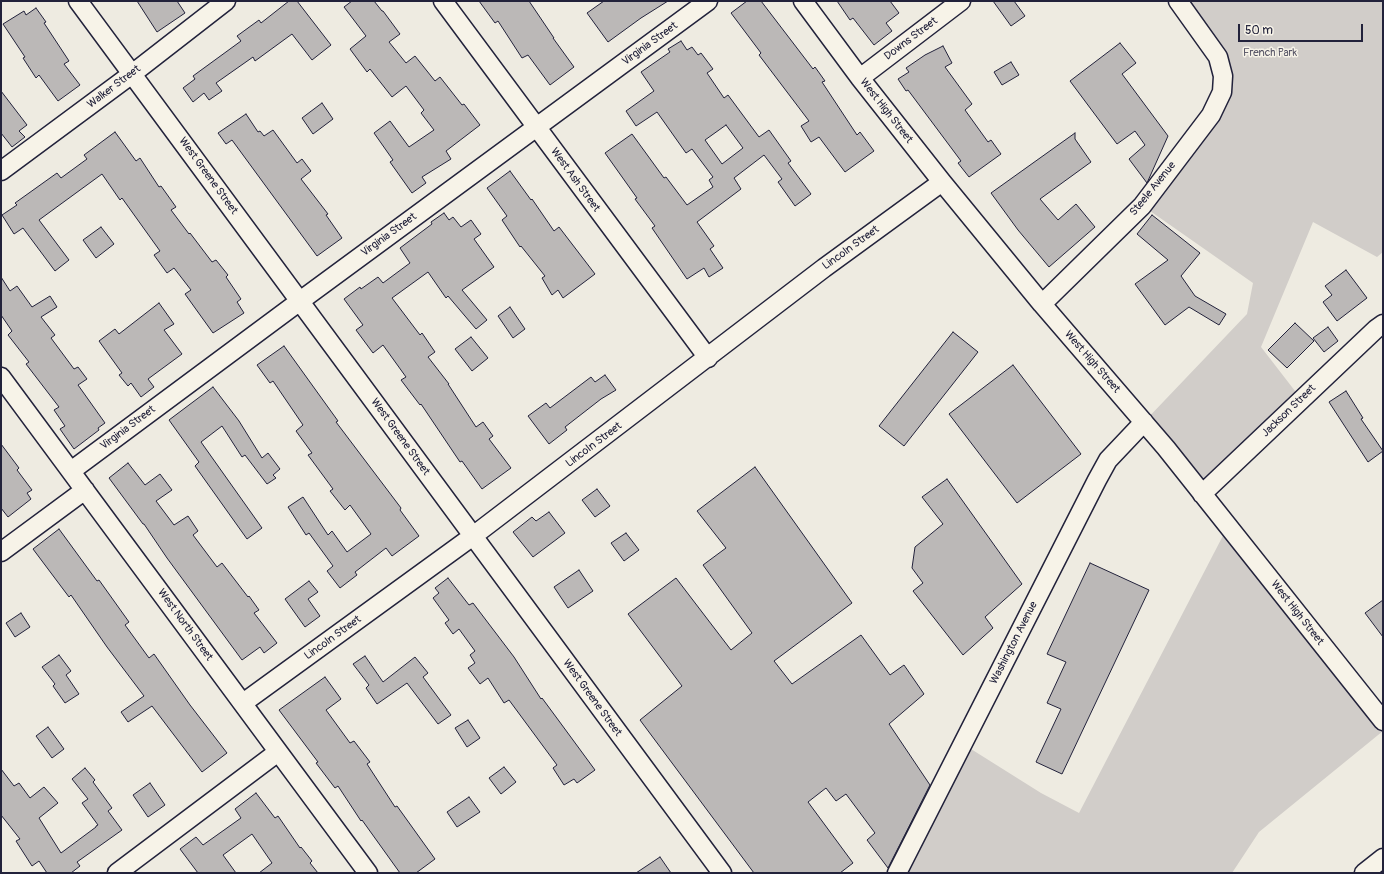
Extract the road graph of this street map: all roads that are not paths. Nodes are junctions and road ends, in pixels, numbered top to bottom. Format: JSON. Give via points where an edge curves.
{"nodes":[{"id":1,"x":78,"y":1,"type":"edge"},
{"id":2,"x":226,"y":1,"type":"edge"},
{"id":3,"x":443,"y":1,"type":"edge"},
{"id":4,"x":708,"y":1,"type":"edge"},
{"id":5,"x":803,"y":1,"type":"edge"},
{"id":6,"x":961,"y":1,"type":"edge"},
{"id":7,"x":1178,"y":1,"type":"edge"},
{"id":8,"x":132,"y":74,"type":"junction"},
{"id":9,"x":860,"y":78,"type":"junction"},
{"id":10,"x":536,"y":127,"type":"junction"},
{"id":11,"x":1,"y":171,"type":"edge"},
{"id":12,"x":942,"y":182,"type":"junction"},
{"id":13,"x":300,"y":301,"type":"junction"},
{"id":14,"x":1042,"y":304,"type":"junction"},
{"id":15,"x":1380,"y":326,"type":"edge"},
{"id":16,"x":708,"y":358,"type":"junction"},
{"id":17,"x":1,"y":377,"type":"edge"},
{"id":18,"x":1144,"y":422,"type":"junction"},
{"id":19,"x":71,"y":471,"type":"junction"},
{"id":20,"x":85,"y":490,"type":"junction"},
{"id":21,"x":1202,"y":494,"type":"junction"},
{"id":22,"x":473,"y":536,"type":"junction"},
{"id":23,"x":1,"y":552,"type":"edge"},
{"id":24,"x":243,"y":703,"type":"junction"},
{"id":25,"x":1383,"y":721,"type":"edge"},
{"id":26,"x":278,"y":752,"type":"junction"},
{"id":27,"x":1383,"y":858,"type":"edge"},
{"id":28,"x":117,"y":873,"type":"edge"},
{"id":29,"x":368,"y":873,"type":"edge"},
{"id":30,"x":722,"y":873,"type":"edge"},
{"id":31,"x":897,"y":873,"type":"edge"},
{"id":32,"x":1364,"y":873,"type":"edge"}],
"edges":[{"from":1,"to":8,"type":"street","name":"West Greene Street"},
{"from":2,"to":8,"type":"street","name":"Walker Street"},
{"from":3,"to":10,"type":"street","name":"West Ash Street"},
{"from":4,"to":10,"type":"street","name":"Virginia Street"},
{"from":5,"to":9,"type":"street","name":"West High Street"},
{"from":6,"to":9,"type":"street","name":"Downs Street"},
{"from":7,"to":14,"type":"street","name":"Steele Avenue","via":[[1218,56],[1223,76],[1222,92],[1211,115],[1142,206]]},
{"from":8,"to":11,"type":"street","name":"Walker Street"},
{"from":8,"to":13,"type":"street","name":"West Greene Street"},
{"from":9,"to":12,"type":"street","name":"West High Street"},
{"from":10,"to":13,"type":"street","name":"Virginia Street"},
{"from":10,"to":16,"type":"street","name":"West Ash Street"},
{"from":12,"to":14,"type":"street","name":"West High Street"},
{"from":12,"to":16,"type":"street","name":"Lincoln Street","via":[[824,268]]},
{"from":13,"to":19,"type":"street","name":"Virginia Street"},
{"from":13,"to":22,"type":"street","name":"West Greene Street"},
{"from":14,"to":18,"type":"street","name":"West High Street"},
{"from":15,"to":21,"type":"street","name":"Jackson Street"},
{"from":16,"to":22,"type":"street","name":"Lincoln Street"},
{"from":17,"to":19,"type":"street","name":"West North Street"},
{"from":18,"to":21,"type":"street","name":"West High Street"},
{"from":18,"to":31,"type":"street","name":"Washington Avenue","via":[[1108,460],[1097,480]]},
{"from":19,"to":20,"type":"street","name":"West North Street"},
{"from":20,"to":23,"type":"street"},
{"from":20,"to":24,"type":"street","name":"West North Street"},
{"from":21,"to":25,"type":"street","name":"West High Street"},
{"from":22,"to":24,"type":"street","name":"Lincoln Street"},
{"from":22,"to":30,"type":"street","name":"West Greene Street"},
{"from":24,"to":26,"type":"street","name":"West North Street"},
{"from":26,"to":28,"type":"street"},
{"from":26,"to":29,"type":"street","name":"West North Street"},
{"from":27,"to":32,"type":"street"}]}
